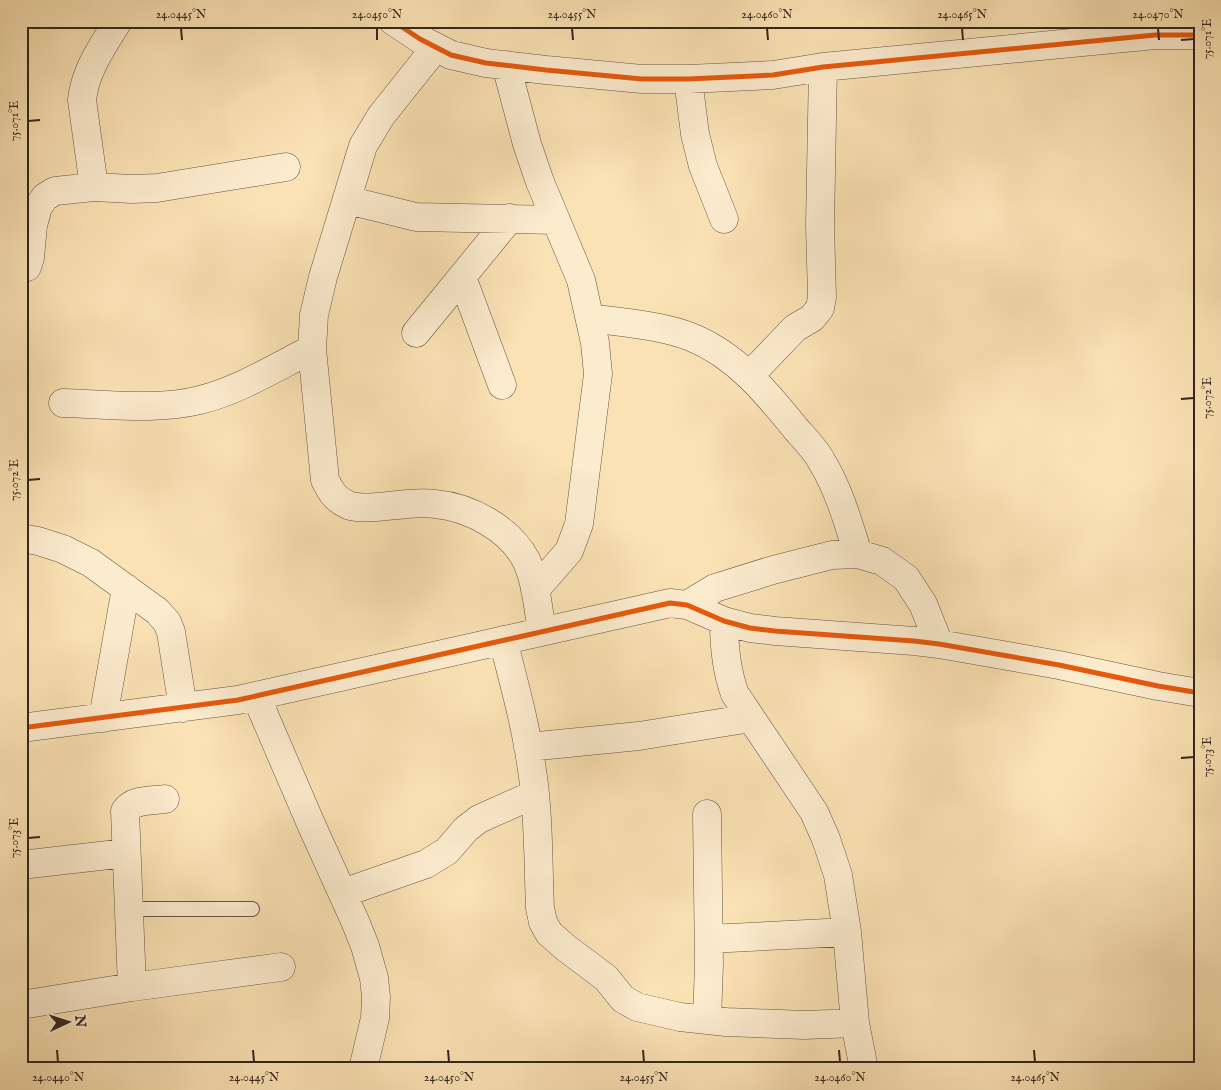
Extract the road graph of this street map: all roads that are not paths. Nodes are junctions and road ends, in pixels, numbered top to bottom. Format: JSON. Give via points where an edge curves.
{"nodes":[{"id":1,"x":118,"y":21,"type":"edge"},
{"id":2,"x":393,"y":21,"type":"edge"},
{"id":3,"x":1200,"y":35,"type":"edge"},
{"id":4,"x":436,"y":47,"type":"junction"},
{"id":5,"x":506,"y":65,"type":"junction"},
{"id":6,"x":823,"y":67,"type":"junction"},
{"id":7,"x":688,"y":79,"type":"junction"},
{"id":8,"x":286,"y":167,"type":"dead end"},
{"id":9,"x":94,"y":187,"type":"junction"},
{"id":10,"x":347,"y":200,"type":"junction"},
{"id":11,"x":510,"y":218,"type":"junction"},
{"id":12,"x":724,"y":219,"type":"dead end"},
{"id":13,"x":556,"y":220,"type":"junction"},
{"id":14,"x":21,"y":270,"type":"edge"},
{"id":15,"x":462,"y":277,"type":"junction"},
{"id":16,"x":591,"y":318,"type":"junction"},
{"id":17,"x":416,"y":333,"type":"dead end"},
{"id":18,"x":312,"y":349,"type":"junction"},
{"id":19,"x":750,"y":375,"type":"junction"},
{"id":20,"x":502,"y":385,"type":"dead end"},
{"id":21,"x":63,"y":403,"type":"dead end"},
{"id":22,"x":21,"y":538,"type":"edge"},
{"id":23,"x":858,"y":554,"type":"junction"},
{"id":24,"x":126,"y":588,"type":"junction"},
{"id":25,"x":536,"y":590,"type":"junction"},
{"id":26,"x":687,"y":605,"type":"junction"},
{"id":27,"x":724,"y":621,"type":"junction"},
{"id":28,"x":542,"y":631,"type":"junction"},
{"id":29,"x":503,"y":640,"type":"junction"},
{"id":30,"x":939,"y":644,"type":"junction"},
{"id":31,"x":1200,"y":693,"type":"edge"},
{"id":32,"x":256,"y":696,"type":"junction"},
{"id":33,"x":183,"y":708,"type":"junction"},
{"id":34,"x":103,"y":718,"type":"junction"},
{"id":35,"x":751,"y":718,"type":"junction"},
{"id":36,"x":21,"y":728,"type":"edge"},
{"id":37,"x":528,"y":747,"type":"junction"},
{"id":38,"x":535,"y":794,"type":"junction"},
{"id":39,"x":165,"y":799,"type":"dead end"},
{"id":40,"x":706,"y":814,"type":"dead end"},
{"id":41,"x":126,"y":853,"type":"junction"},
{"id":42,"x":21,"y":865,"type":"edge"},
{"id":43,"x":343,"y":893,"type":"junction"},
{"id":44,"x":128,"y":909,"type":"junction"},
{"id":45,"x":252,"y":910,"type":"dead end"},
{"id":46,"x":847,"y":932,"type":"junction"},
{"id":47,"x":709,"y":939,"type":"junction"},
{"id":48,"x":281,"y":967,"type":"dead end"},
{"id":49,"x":132,"y":987,"type":"junction"},
{"id":50,"x":21,"y":1005,"type":"edge"},
{"id":51,"x":707,"y":1020,"type":"junction"},
{"id":52,"x":855,"y":1023,"type":"junction"},
{"id":53,"x":363,"y":1069,"type":"edge"},
{"id":54,"x":864,"y":1069,"type":"edge"}],
"edges":[{"from":1,"to":9,"type":"street","via":[[83,86],[82,100]]},
{"from":2,"to":4,"type":"street"},
{"from":3,"to":6,"type":"street","via":[[1156,34]]},
{"from":4,"to":5,"type":"street","via":[[451,55]]},
{"from":4,"to":10,"type":"street","via":[[381,116],[363,146]]},
{"from":5,"to":7,"type":"street","via":[[642,79]]},
{"from":5,"to":13,"type":"street","via":[[527,144]]},
{"from":6,"to":7,"type":"street","via":[[773,74]]},
{"from":6,"to":19,"type":"street","via":[[820,308],[812,318],[795,328]]},
{"from":7,"to":12,"type":"street","via":[[703,166]]},
{"from":8,"to":9,"type":"street","via":[[157,188]]},
{"from":9,"to":14,"type":"street","via":[[55,191],[45,197],[33,225],[30,258],[27,267]]},
{"from":10,"to":11,"type":"street","via":[[416,217]]},
{"from":10,"to":18,"type":"street","via":[[314,315]]},
{"from":11,"to":13,"type":"street"},
{"from":11,"to":15,"type":"street"},
{"from":13,"to":16,"type":"street","via":[[581,280]]},
{"from":15,"to":17,"type":"street"},
{"from":15,"to":20,"type":"street"},
{"from":16,"to":19,"type":"street","via":[[692,338]]},
{"from":16,"to":25,"type":"street","via":[[598,374],[579,524],[569,551]]},
{"from":18,"to":21,"type":"street","via":[[253,379],[200,400],[156,405]]},
{"from":18,"to":25,"type":"street","via":[[325,480],[333,496],[349,506],[436,504],[488,521],[512,538],[527,561]]},
{"from":19,"to":23,"type":"street","via":[[822,460],[839,496]]},
{"from":22,"to":24,"type":"street","via":[[63,549]]},
{"from":23,"to":26,"type":"street","via":[[832,555],[773,570],[715,588]]},
{"from":23,"to":30,"type":"street","via":[[882,561],[906,578],[923,604]]},
{"from":24,"to":33,"type":"street","via":[[167,622],[174,644]]},
{"from":24,"to":34,"type":"street"},
{"from":25,"to":28,"type":"street"},
{"from":26,"to":27,"type":"street"},
{"from":26,"to":28,"type":"street","via":[[670,603]]},
{"from":27,"to":30,"type":"street","via":[[775,631]]},
{"from":27,"to":35,"type":"street","via":[[728,674],[735,694]]},
{"from":28,"to":29,"type":"street"},
{"from":29,"to":32,"type":"street"},
{"from":29,"to":37,"type":"street"},
{"from":30,"to":31,"type":"street"},
{"from":32,"to":33,"type":"street"},
{"from":32,"to":43,"type":"street"},
{"from":33,"to":34,"type":"street"},
{"from":34,"to":36,"type":"street"},
{"from":35,"to":37,"type":"street","via":[[639,736]]},
{"from":35,"to":46,"type":"street","via":[[814,812],[838,875]]},
{"from":37,"to":38,"type":"street"},
{"from":38,"to":43,"type":"street","via":[[479,819],[447,851],[426,864]]},
{"from":38,"to":51,"type":"street","via":[[540,908],[549,933],[606,978],[623,999],[637,1007]]},
{"from":39,"to":41,"type":"street","via":[[129,805],[125,812]]},
{"from":40,"to":47,"type":"street"},
{"from":41,"to":42,"type":"street"},
{"from":41,"to":44,"type":"street"},
{"from":43,"to":53,"type":"street","via":[[365,946],[374,978],[375,1018]]},
{"from":44,"to":45,"type":"lane"},
{"from":44,"to":49,"type":"street"},
{"from":46,"to":47,"type":"street"},
{"from":46,"to":52,"type":"street"},
{"from":47,"to":51,"type":"street"},
{"from":48,"to":49,"type":"street"},
{"from":49,"to":50,"type":"street"},
{"from":51,"to":52,"type":"street","via":[[804,1025]]},
{"from":52,"to":54,"type":"street"}]}
